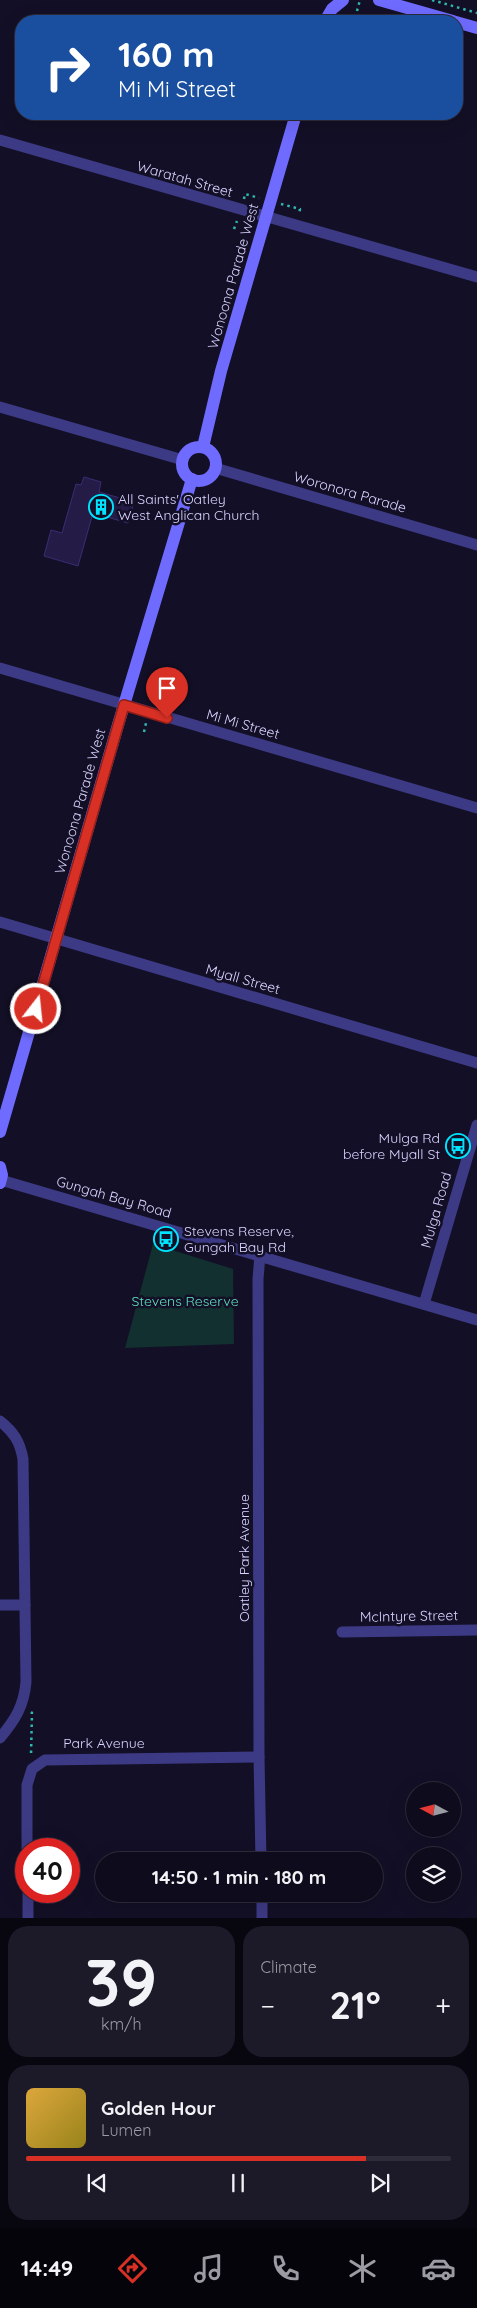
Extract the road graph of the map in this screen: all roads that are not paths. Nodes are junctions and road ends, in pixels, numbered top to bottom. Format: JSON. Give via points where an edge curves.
{"nodes":[{"id":1,"x":343,"y":0,"type":"edge"},
{"id":2,"x":379,"y":0,"type":"edge"},
{"id":3,"x":328,"y":15,"type":"edge"},
{"id":4,"x":431,"y":15,"type":"edge"},
{"id":5,"x":463,"y":24,"type":"edge"},
{"id":6,"x":477,"y":28,"type":"edge"},
{"id":7,"x":294,"y":120,"type":"edge"},
{"id":8,"x":0,"y":140,"type":"edge"},
{"id":9,"x":266,"y":217,"type":"junction"},
{"id":10,"x":477,"y":277,"type":"edge"},
{"id":11,"x":0,"y":407,"type":"edge"},
{"id":12,"x":203,"y":447,"type":"junction"},
{"id":13,"x":183,"y":460,"type":"junction"},
{"id":14,"x":215,"y":468,"type":"junction"},
{"id":15,"x":192,"y":479,"type":"junction"},
{"id":16,"x":477,"y":545,"type":"edge"},
{"id":17,"x":0,"y":668,"type":"edge"},
{"id":18,"x":124,"y":705,"type":"junction"},
{"id":19,"x":477,"y":808,"type":"edge"},
{"id":20,"x":0,"y":922,"type":"edge"},
{"id":21,"x":56,"y":939,"type":"junction"},
{"id":22,"x":477,"y":1064,"type":"edge"},
{"id":23,"x":477,"y":1125,"type":"edge"},
{"id":24,"x":0,"y":1132,"type":"edge"},
{"id":25,"x":0,"y":1167,"type":"edge"},
{"id":26,"x":1,"y":1182,"type":"edge"},
{"id":27,"x":260,"y":1255,"type":"junction"},
{"id":28,"x":424,"y":1304,"type":"junction"},
{"id":29,"x":477,"y":1320,"type":"edge"},
{"id":30,"x":0,"y":1422,"type":"edge"},
{"id":31,"x":0,"y":1605,"type":"edge"},
{"id":32,"x":25,"y":1605,"type":"junction"},
{"id":33,"x":477,"y":1630,"type":"edge"},
{"id":34,"x":342,"y":1632,"type":"dead end"},
{"id":35,"x":0,"y":1738,"type":"edge"},
{"id":36,"x":259,"y":1757,"type":"junction"},
{"id":37,"x":27,"y":1838,"type":"edge"},
{"id":38,"x":261,"y":1852,"type":"edge"},
{"id":39,"x":262,"y":1902,"type":"edge"},
{"id":40,"x":28,"y":1903,"type":"edge"},
{"id":41,"x":28,"y":1918,"type":"edge"},
{"id":42,"x":262,"y":1918,"type":"edge"}],
"edges":[{"from":1,"to":3,"type":"street"},
{"from":2,"to":4,"type":"street"},
{"from":5,"to":6,"type":"street"},
{"from":7,"to":9,"type":"street","name":"Wonoona Parade West"},
{"from":8,"to":9,"type":"street","name":"Waratah Street"},
{"from":9,"to":10,"type":"street","name":"Waratah Street"},
{"from":9,"to":12,"type":"street","name":"Wonoona Parade West","via":[[221,371]]},
{"from":11,"to":13,"type":"street"},
{"from":12,"to":13,"type":"street","via":[[188,450]]},
{"from":12,"to":14,"type":"street","via":[[212,453]]},
{"from":13,"to":15,"type":"street","via":[[185,473]]},
{"from":14,"to":15,"type":"street","via":[[213,474],[204,480]]},
{"from":14,"to":16,"type":"street","name":"Woronora Parade"},
{"from":15,"to":18,"type":"street","name":"Wonoona Parade West"},
{"from":17,"to":18,"type":"street","name":"Mi Mi Street"},
{"from":18,"to":19,"type":"street","name":"Mi Mi Street"},
{"from":18,"to":21,"type":"street","name":"Wonoona Parade West"},
{"from":20,"to":21,"type":"street","name":"Myall Street"},
{"from":21,"to":22,"type":"street","name":"Myall Street"},
{"from":21,"to":24,"type":"street","name":"Wonoona Parade West"},
{"from":23,"to":28,"type":"street","name":"Mulga Road"},
{"from":25,"to":26,"type":"street"},
{"from":26,"to":27,"type":"street","name":"Gungah Bay Road"},
{"from":27,"to":28,"type":"street","name":"Gungah Bay Road"},
{"from":27,"to":36,"type":"street","name":"Oatley Park Avenue"},
{"from":28,"to":29,"type":"street","name":"Gungah Bay Road"},
{"from":30,"to":32,"type":"street","via":[[19,1441],[23,1459]]},
{"from":31,"to":32,"type":"street"},
{"from":32,"to":35,"type":"street","via":[[26,1682],[22,1706]]},
{"from":33,"to":34,"type":"street","name":"McIntyre Street"},
{"from":36,"to":37,"type":"street","name":"Park Avenue","via":[[52,1759],[39,1763],[32,1769],[27,1785]]},
{"from":36,"to":38,"type":"street","name":"Oatley Park Avenue"},
{"from":39,"to":42,"type":"street"},
{"from":40,"to":41,"type":"street"}]}
